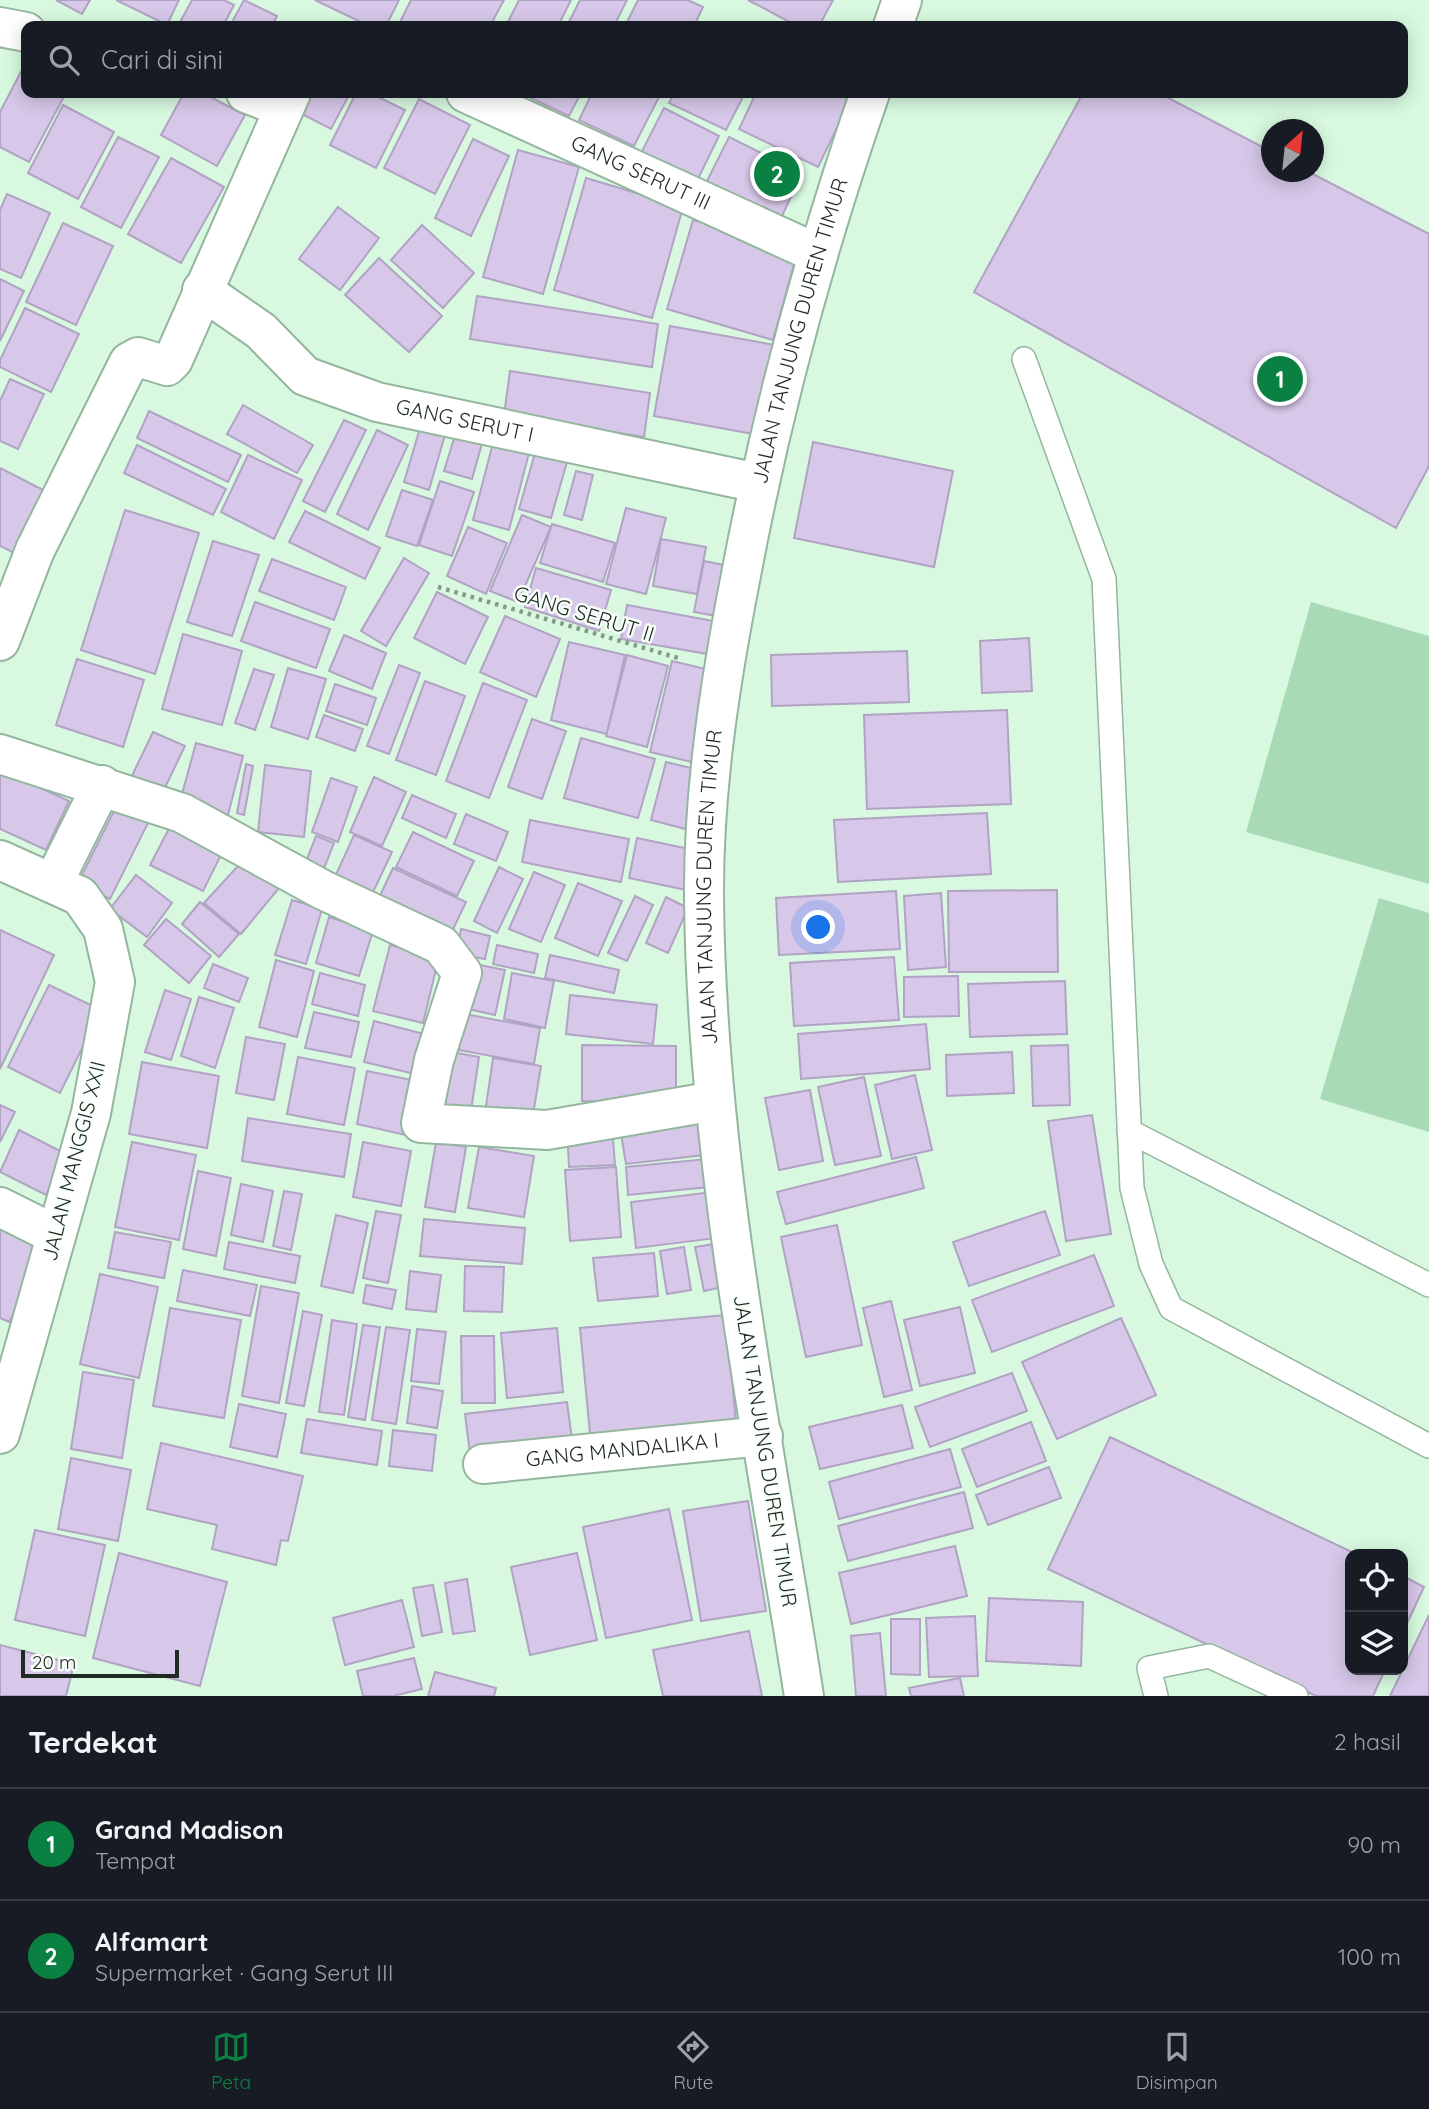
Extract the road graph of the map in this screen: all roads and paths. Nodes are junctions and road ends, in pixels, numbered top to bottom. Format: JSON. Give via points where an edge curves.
{"nodes":[{"id":1,"x":902,"y":0,"type":"edge"},
{"id":2,"x":894,"y":21,"type":"edge"},
{"id":3,"x":0,"y":27,"type":"edge"},
{"id":4,"x":21,"y":31,"type":"edge"},
{"id":5,"x":477,"y":98,"type":"edge"},
{"id":6,"x":868,"y":98,"type":"edge"},
{"id":7,"x":288,"y":101,"type":"edge"},
{"id":8,"x":816,"y":254,"type":"junction"},
{"id":9,"x":202,"y":290,"type":"junction"},
{"id":10,"x":1024,"y":359,"type":"dead end"},
{"id":11,"x":758,"y":482,"type":"junction"},
{"id":12,"x":438,"y":587,"type":"dead end"},
{"id":13,"x":0,"y":641,"type":"edge"},
{"id":14,"x":722,"y":671,"type":"junction"},
{"id":15,"x":0,"y":754,"type":"edge"},
{"id":16,"x":102,"y":785,"type":"junction"},
{"id":17,"x":0,"y":860,"type":"edge"},
{"id":18,"x":53,"y":883,"type":"junction"},
{"id":19,"x":715,"y":1101,"type":"junction"},
{"id":20,"x":1129,"y":1131,"type":"junction"},
{"id":21,"x":0,"y":1207,"type":"edge"},
{"id":22,"x":56,"y":1234,"type":"junction"},
{"id":23,"x":1429,"y":1285,"type":"edge"},
{"id":24,"x":0,"y":1434,"type":"edge"},
{"id":25,"x":764,"y":1436,"type":"junction"},
{"id":26,"x":1429,"y":1446,"type":"edge"},
{"id":27,"x":483,"y":1464,"type":"dead end"},
{"id":28,"x":804,"y":1696,"type":"edge"},
{"id":29,"x":1156,"y":1696,"type":"edge"},
{"id":30,"x":1296,"y":1696,"type":"edge"}],
"edges":[{"from":1,"to":2,"type":"street"},
{"from":3,"to":4,"type":"street"},
{"from":5,"to":8,"type":"street","name":"GANG SERUT III"},
{"from":6,"to":8,"type":"street","name":"JALAN TANJUNG DUREN TIMUR"},
{"from":7,"to":9,"type":"street"},
{"from":8,"to":11,"type":"street","name":"JALAN TANJUNG DUREN TIMUR"},
{"from":9,"to":11,"type":"street","name":"GANG SERUT I","via":[[261,331],[305,376],[377,402]]},
{"from":9,"to":13,"type":"street","via":[[167,366],[138,357],[129,362],[35,551]]},
{"from":10,"to":20,"type":"lane","via":[[1104,579]]},
{"from":11,"to":14,"type":"street","name":"JALAN TANJUNG DUREN TIMUR"},
{"from":12,"to":14,"type":"path","name":"GANG SERUT II"},
{"from":14,"to":19,"type":"street","name":"JALAN TANJUNG DUREN TIMUR","via":[[704,897]]},
{"from":15,"to":16,"type":"street"},
{"from":16,"to":18,"type":"street"},
{"from":16,"to":19,"type":"street","via":[[182,813],[323,890],[441,945],[462,973],[434,1060],[421,1123],[547,1130]]},
{"from":17,"to":18,"type":"street","name":"JALAN MANGGIS XXII"},
{"from":18,"to":22,"type":"street","name":"JALAN MANGGIS XXII","via":[[80,895],[103,929],[116,982],[91,1113]]},
{"from":19,"to":25,"type":"street","name":"JALAN TANJUNG DUREN TIMUR"},
{"from":20,"to":23,"type":"lane"},
{"from":20,"to":26,"type":"lane","via":[[1132,1188],[1151,1264],[1171,1308]]},
{"from":21,"to":22,"type":"street"},
{"from":22,"to":24,"type":"street","name":"JALAN MANGGIS XXII"},
{"from":25,"to":27,"type":"street","name":"GANG MANDALIKA I"},
{"from":25,"to":28,"type":"street","name":"JALAN TANJUNG DUREN TIMUR"},
{"from":29,"to":30,"type":"lane","via":[[1149,1668],[1209,1656]]}]}
